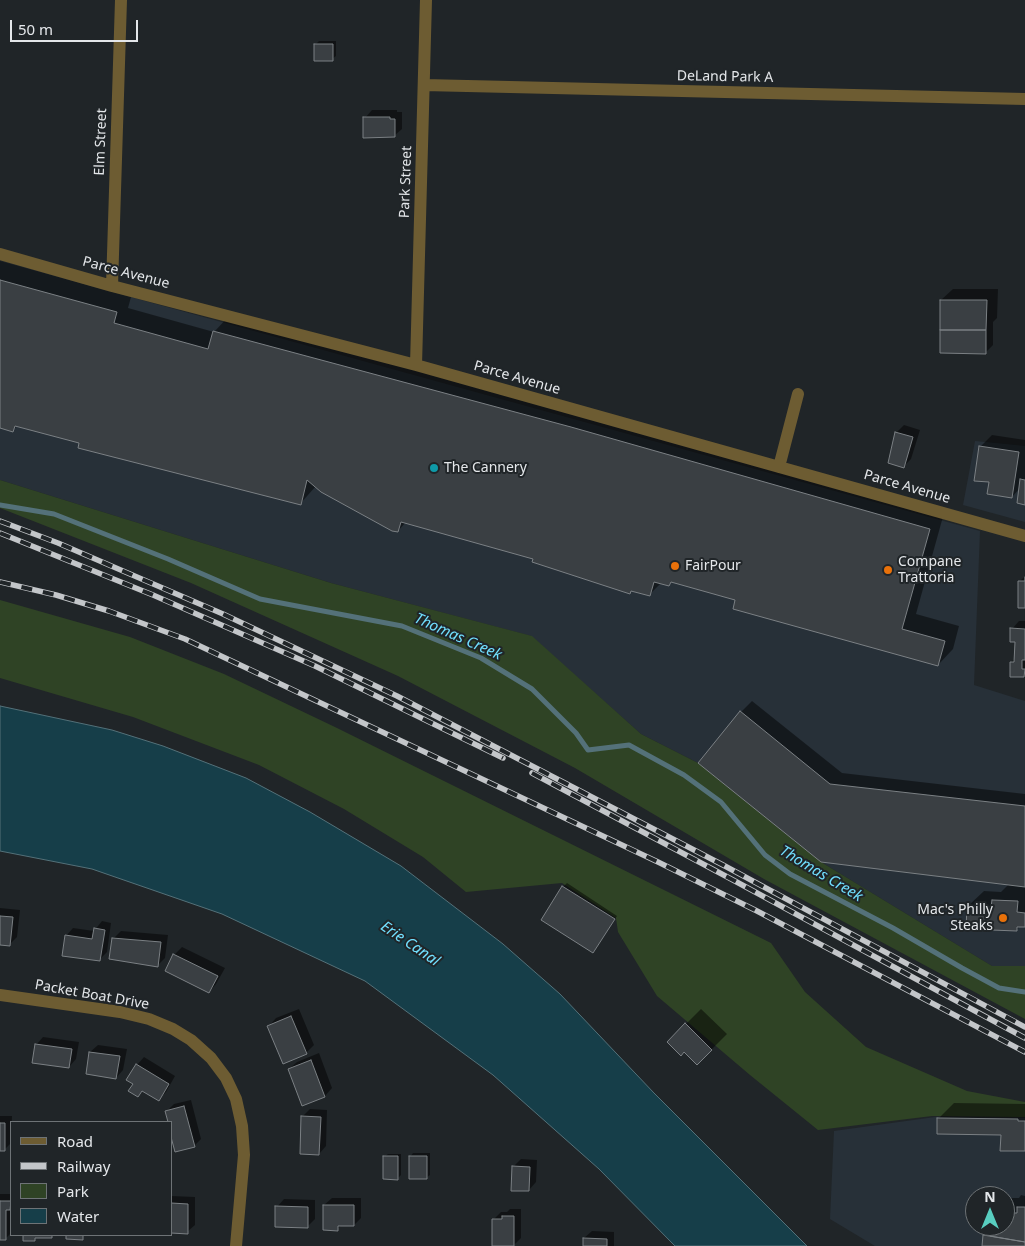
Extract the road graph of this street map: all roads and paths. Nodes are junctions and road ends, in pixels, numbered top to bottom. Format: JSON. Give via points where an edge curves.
{"nodes":[{"id":1,"x":121,"y":0,"type":"edge"},
{"id":2,"x":426,"y":0,"type":"edge"},
{"id":3,"x":424,"y":86,"type":"junction"},
{"id":4,"x":1025,"y":99,"type":"edge"},
{"id":5,"x":0,"y":254,"type":"edge"},
{"id":6,"x":112,"y":286,"type":"junction"},
{"id":7,"x":416,"y":365,"type":"junction"},
{"id":8,"x":798,"y":394,"type":"dead end"},
{"id":9,"x":779,"y":467,"type":"junction"},
{"id":10,"x":1025,"y":536,"type":"edge"},
{"id":11,"x":0,"y":995,"type":"edge"},
{"id":12,"x":236,"y":1246,"type":"edge"}],
"edges":[{"from":1,"to":6,"type":"street","name":"Elm Street"},
{"from":2,"to":3,"type":"street","name":"Park Street"},
{"from":3,"to":4,"type":"street","name":"DeLand Park A"},
{"from":3,"to":7,"type":"street","name":"Park Street"},
{"from":5,"to":6,"type":"street","name":"Parce Avenue"},
{"from":6,"to":7,"type":"street","name":"Parce Avenue"},
{"from":7,"to":9,"type":"street","name":"Parce Avenue"},
{"from":8,"to":9,"type":"street"},
{"from":9,"to":10,"type":"street","name":"Parce Avenue"},
{"from":11,"to":12,"type":"street","name":"Packet Boat Drive","via":[[149,1019],[191,1040],[210,1058],[226,1078],[236,1099],[242,1126],[244,1154]]}]}
